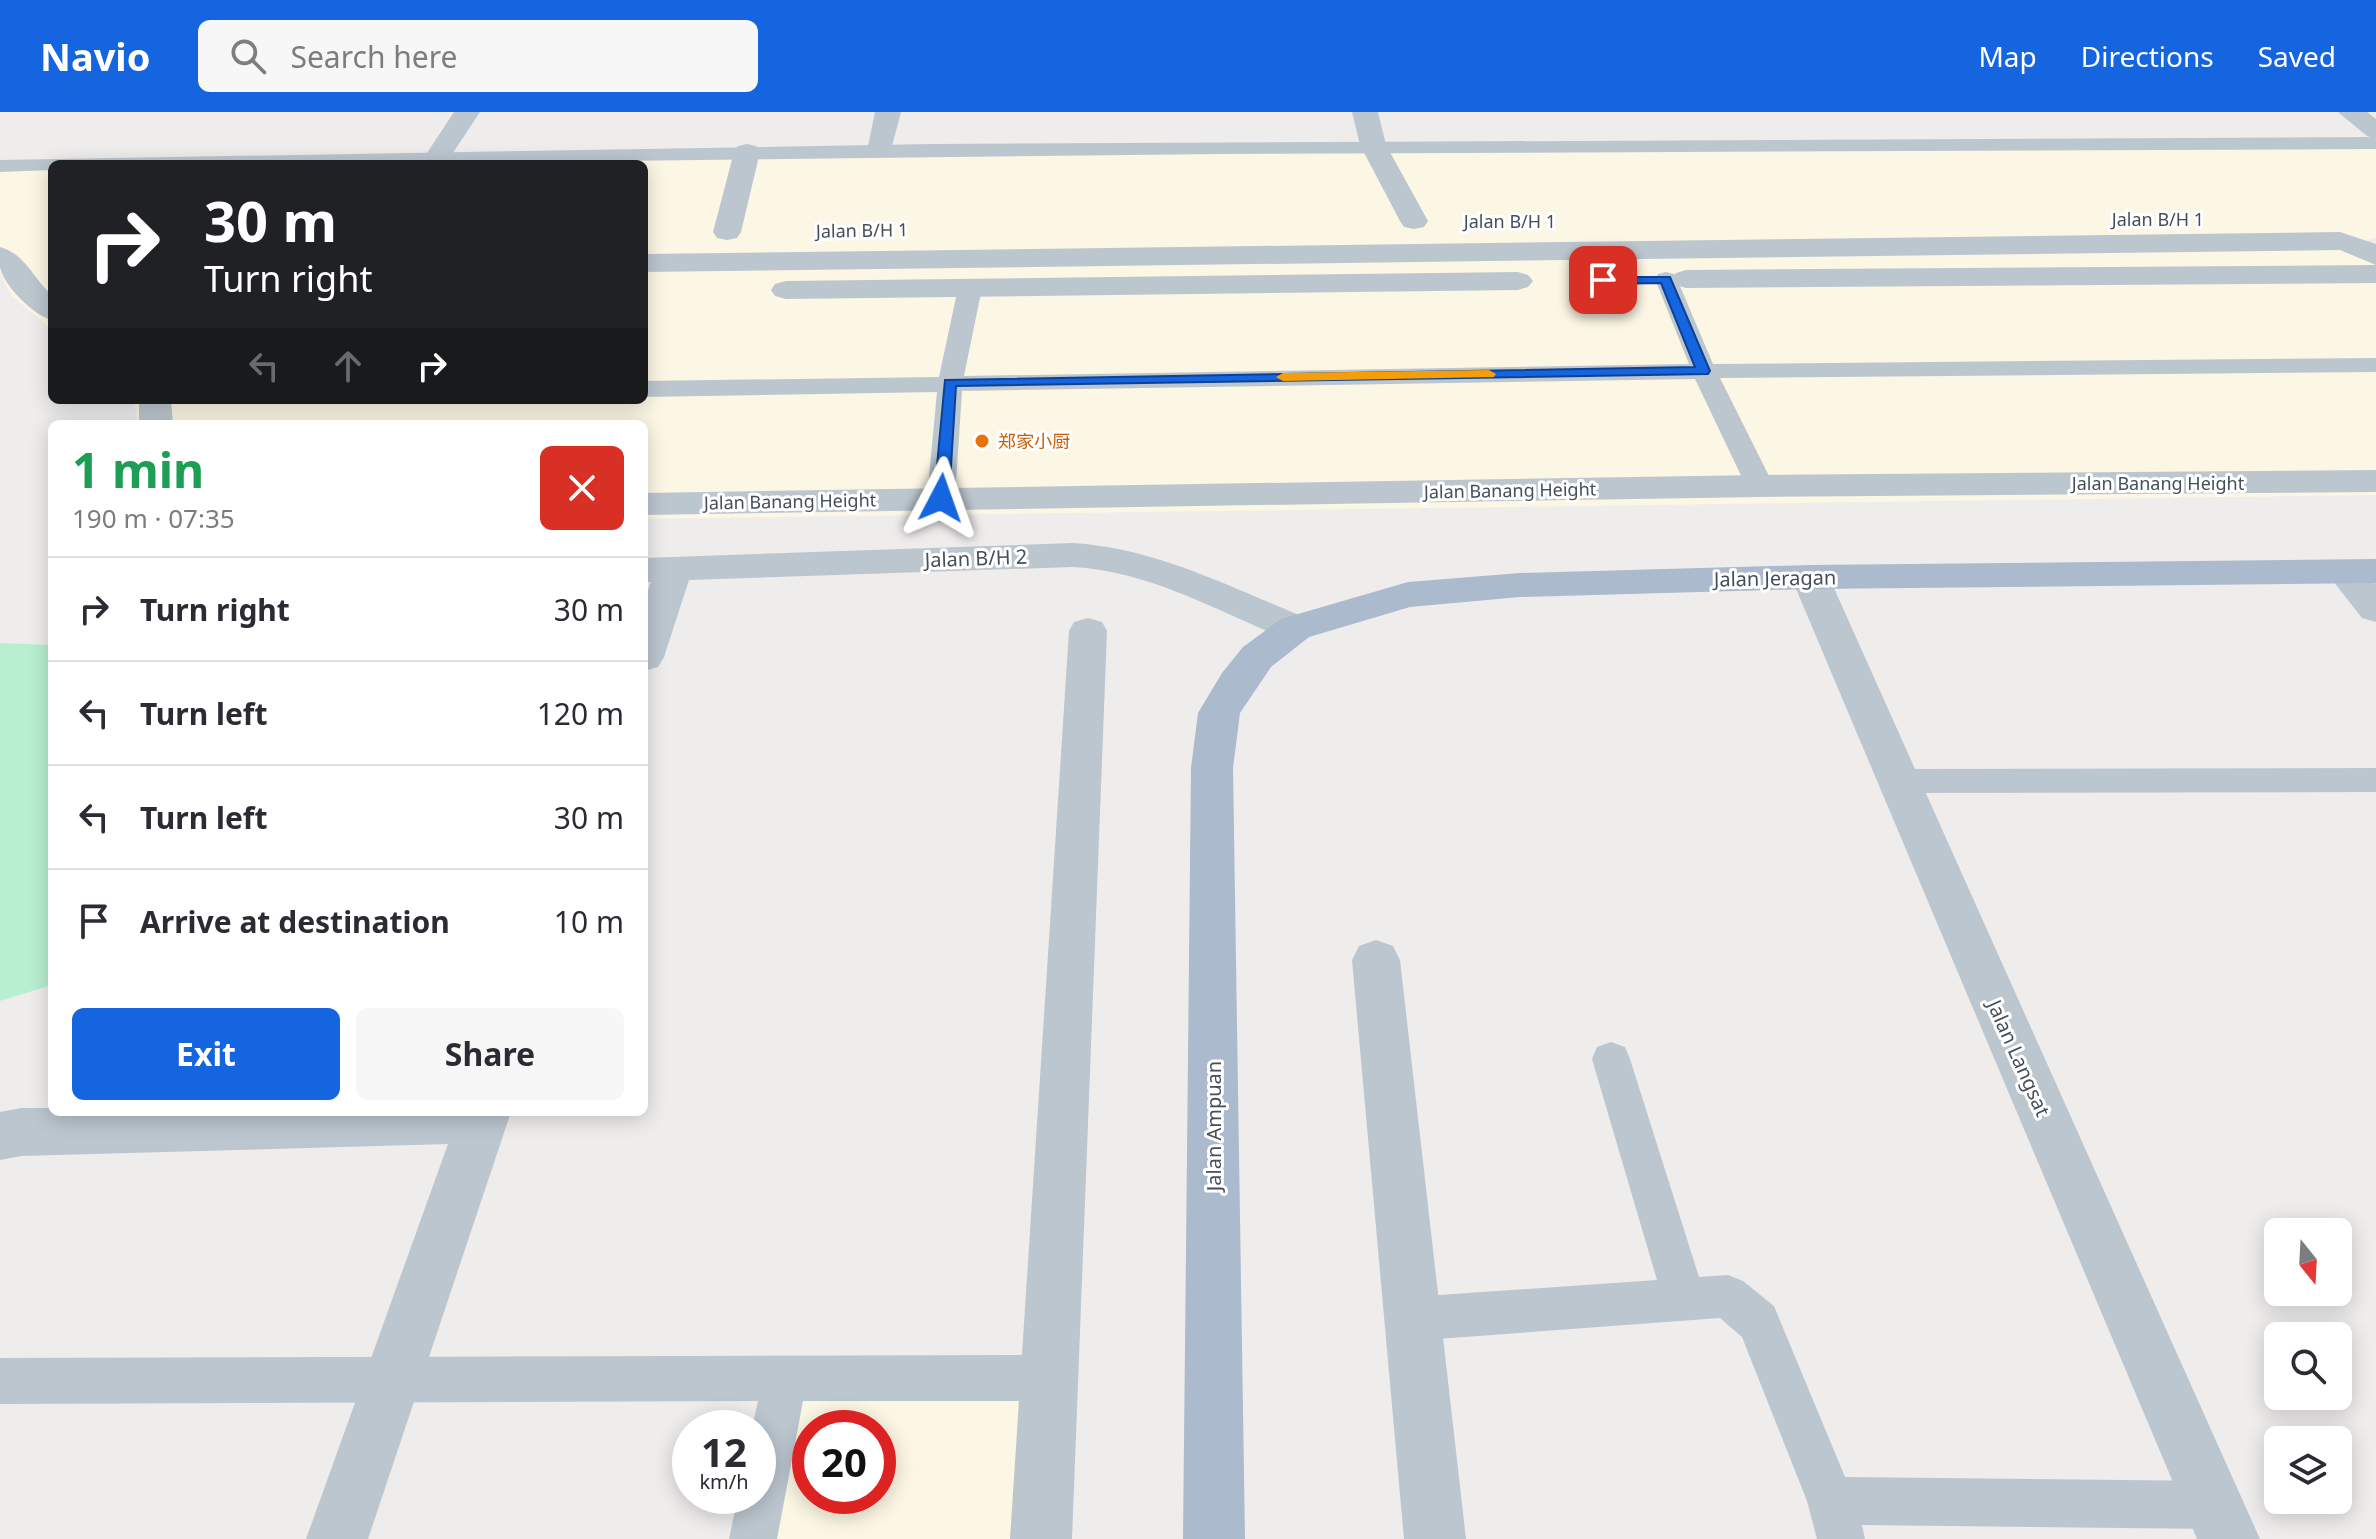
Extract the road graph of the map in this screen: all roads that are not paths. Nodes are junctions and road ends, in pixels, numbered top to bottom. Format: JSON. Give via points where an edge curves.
{"nodes":[{"id":1,"x":467,"y":112,"type":"edge"},
{"id":2,"x":888,"y":112,"type":"edge"},
{"id":3,"x":1365,"y":112,"type":"edge"},
{"id":4,"x":2351,"y":112,"type":"edge"},
{"id":5,"x":2376,"y":131,"type":"edge"},
{"id":6,"x":2376,"y":143,"type":"edge"},
{"id":7,"x":1373,"y":145,"type":"junction"},
{"id":8,"x":880,"y":151,"type":"junction"},
{"id":9,"x":747,"y":152,"type":"junction"},
{"id":10,"x":438,"y":156,"type":"junction"},
{"id":11,"x":252,"y":160,"type":"edge"},
{"id":12,"x":48,"y":164,"type":"edge"},
{"id":13,"x":0,"y":166,"type":"edge"},
{"id":14,"x":2360,"y":218,"type":"dead end"},
{"id":15,"x":1918,"y":220,"type":"dead end"},
{"id":16,"x":1414,"y":221,"type":"junction"},
{"id":17,"x":1445,"y":221,"type":"dead end"},
{"id":18,"x":1382,"y":222,"type":"dead end"},
{"id":19,"x":759,"y":232,"type":"dead end"},
{"id":20,"x":0,"y":256,"type":"edge"},
{"id":21,"x":2376,"y":256,"type":"edge"},
{"id":22,"x":959,"y":257,"type":"junction"},
{"id":23,"x":648,"y":263,"type":"edge"},
{"id":24,"x":2376,"y":274,"type":"edge"},
{"id":25,"x":1666,"y":279,"type":"junction"},
{"id":26,"x":1634,"y":280,"type":"dead end"},
{"id":27,"x":1539,"y":281,"type":"dead end"},
{"id":28,"x":961,"y":289,"type":"junction"},
{"id":29,"x":752,"y":291,"type":"dead end"},
{"id":30,"x":45,"y":297,"type":"edge"},
{"id":31,"x":2376,"y":365,"type":"edge"},
{"id":32,"x":1704,"y":371,"type":"junction"},
{"id":33,"x":950,"y":382,"type":"junction"},
{"id":34,"x":648,"y":389,"type":"edge"},
{"id":35,"x":2376,"y":481,"type":"edge"},
{"id":36,"x":1760,"y":486,"type":"junction"},
{"id":37,"x":941,"y":498,"type":"junction"},
{"id":38,"x":648,"y":504,"type":"edge"},
{"id":39,"x":659,"y":569,"type":"edge"},
{"id":40,"x":2361,"y":572,"type":"edge"},
{"id":41,"x":1810,"y":577,"type":"junction"},
{"id":42,"x":2376,"y":609,"type":"edge"},
{"id":43,"x":1295,"y":628,"type":"junction"},
{"id":44,"x":1088,"y":631,"type":"dead end"},
{"id":45,"x":648,"y":634,"type":"edge"},
{"id":46,"x":1219,"y":713,"type":"joint"},
{"id":47,"x":2376,"y":780,"type":"edge"},
{"id":48,"x":1898,"y":781,"type":"junction"},
{"id":49,"x":1376,"y":960,"type":"dead end"},
{"id":50,"x":1611,"y":1059,"type":"dead end"},
{"id":51,"x":484,"y":1116,"type":"edge"},
{"id":52,"x":0,"y":1136,"type":"edge"},
{"id":53,"x":1685,"y":1301,"type":"junction"},
{"id":54,"x":1410,"y":1319,"type":"junction"},
{"id":55,"x":1049,"y":1378,"type":"junction"},
{"id":56,"x":785,"y":1379,"type":"junction"},
{"id":57,"x":394,"y":1380,"type":"junction"},
{"id":58,"x":0,"y":1381,"type":"edge"},
{"id":59,"x":1836,"y":1520,"type":"edge"},
{"id":60,"x":2222,"y":1522,"type":"edge"},
{"id":61,"x":337,"y":1539,"type":"edge"},
{"id":62,"x":753,"y":1539,"type":"edge"},
{"id":63,"x":1041,"y":1539,"type":"edge"},
{"id":64,"x":1214,"y":1539,"type":"edge"},
{"id":65,"x":1435,"y":1539,"type":"edge"}],
"edges":[{"from":1,"to":10,"type":"street"},
{"from":2,"to":8,"type":"street"},
{"from":3,"to":7,"type":"street"},
{"from":4,"to":5,"type":"street"},
{"from":6,"to":7,"type":"lane"},
{"from":7,"to":8,"type":"lane"},
{"from":7,"to":16,"type":"street"},
{"from":8,"to":9,"type":"lane"},
{"from":9,"to":10,"type":"lane"},
{"from":9,"to":19,"type":"street","via":[[713,232]]},
{"from":10,"to":11,"type":"lane"},
{"from":12,"to":13,"type":"lane"},
{"from":14,"to":15,"type":"street","name":"Jalan B/H 1"},
{"from":16,"to":17,"type":"street","name":"Jalan B/H 1"},
{"from":16,"to":18,"type":"street","name":"Jalan B/H 1"},
{"from":20,"to":30,"type":"street"},
{"from":21,"to":22,"type":"street","via":[[2340,241]]},
{"from":22,"to":23,"type":"street"},
{"from":22,"to":28,"type":"street"},
{"from":24,"to":25,"type":"street"},
{"from":25,"to":26,"type":"street"},
{"from":25,"to":32,"type":"lane"},
{"from":27,"to":28,"type":"street"},
{"from":28,"to":29,"type":"street"},
{"from":28,"to":33,"type":"lane"},
{"from":31,"to":32,"type":"lane"},
{"from":32,"to":33,"type":"lane"},
{"from":32,"to":36,"type":"lane"},
{"from":33,"to":34,"type":"lane"},
{"from":33,"to":37,"type":"lane"},
{"from":35,"to":36,"type":"street","name":"Jalan Banang Height"},
{"from":36,"to":37,"type":"street","name":"Jalan Banang Height"},
{"from":37,"to":38,"type":"street","name":"Jalan Banang Height"},
{"from":39,"to":43,"type":"street","name":"Jalan B/H 2","via":[[1110,557],[1153,569]]},
{"from":39,"to":45,"type":"street"},
{"from":40,"to":41,"type":"main road","name":"Jalan Jeragan"},
{"from":40,"to":42,"type":"street"},
{"from":41,"to":43,"type":"main road","name":"Jalan Jeragan","via":[[1520,585],[1408,595]]},
{"from":41,"to":48,"type":"street","name":"Jalan Langsat"},
{"from":43,"to":46,"type":"main road","name":"Jalan Jeragan","via":[[1257,657]]},
{"from":44,"to":55,"type":"street"},
{"from":46,"to":64,"type":"main road","name":"Jalan Ampuan","via":[[1212,768]]},
{"from":47,"to":48,"type":"lane"},
{"from":48,"to":60,"type":"street","name":"Jalan Langsat"},
{"from":49,"to":54,"type":"street"},
{"from":50,"to":53,"type":"lane"},
{"from":51,"to":52,"type":"street"},
{"from":51,"to":57,"type":"street"},
{"from":53,"to":54,"type":"lane"},
{"from":53,"to":59,"type":"lane","via":[[1728,1296],[1758,1322]]},
{"from":54,"to":65,"type":"street"},
{"from":55,"to":56,"type":"lane"},
{"from":55,"to":63,"type":"street"},
{"from":56,"to":57,"type":"lane"},
{"from":56,"to":62,"type":"lane"},
{"from":57,"to":58,"type":"lane"},
{"from":57,"to":61,"type":"street"},
{"from":59,"to":60,"type":"lane"}]}
